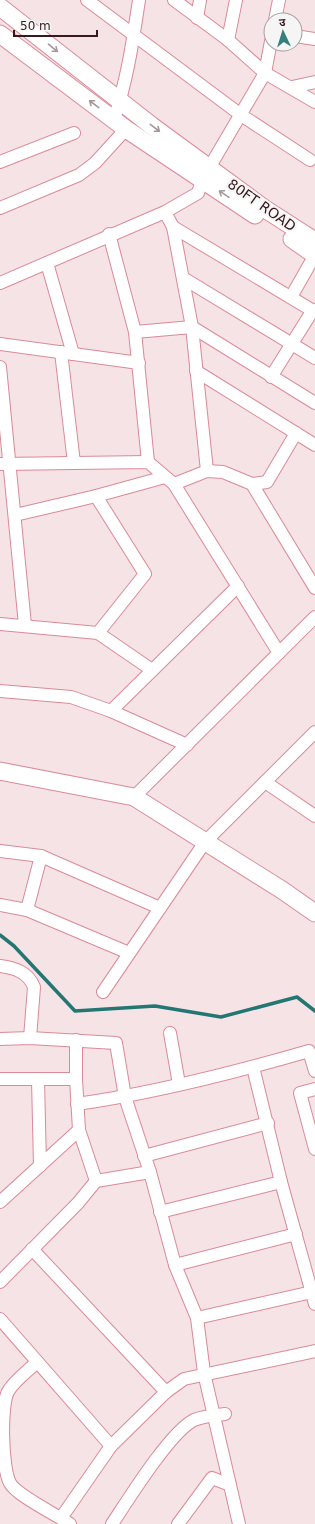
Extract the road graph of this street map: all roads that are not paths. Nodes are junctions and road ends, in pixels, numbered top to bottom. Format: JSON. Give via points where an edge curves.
{"nodes":[{"id":1,"x":87,"y":0,"type":"edge"},
{"id":2,"x":139,"y":0,"type":"edge"},
{"id":3,"x":174,"y":0,"type":"edge"},
{"id":4,"x":200,"y":0,"type":"edge"},
{"id":5,"x":236,"y":0,"type":"edge"},
{"id":6,"x":279,"y":0,"type":"edge"},
{"id":7,"x":0,"y":7,"type":"edge"},
{"id":8,"x":277,"y":12,"type":"edge"},
{"id":9,"x":197,"y":18,"type":"junction"},
{"id":10,"x":0,"y":34,"type":"edge"},
{"id":11,"x":134,"y":36,"type":"junction"},
{"id":12,"x":303,"y":37,"type":"edge"},
{"id":13,"x":315,"y":39,"type":"edge"},
{"id":14,"x":228,"y":40,"type":"junction"},
{"id":15,"x":269,"y":52,"type":"edge"},
{"id":16,"x":265,"y":73,"type":"junction"},
{"id":17,"x":315,"y":82,"type":"edge"},
{"id":18,"x":292,"y":88,"type":"junction"},
{"id":19,"x":120,"y":101,"type":"junction"},
{"id":20,"x":315,"y":102,"type":"edge"},
{"id":21,"x":241,"y":115,"type":"junction"},
{"id":22,"x":120,"y":124,"type":"junction"},
{"id":23,"x":74,"y":133,"type":"dead end"},
{"id":24,"x":310,"y":160,"type":"dead end"},
{"id":25,"x":0,"y":162,"type":"edge"},
{"id":26,"x":205,"y":174,"type":"junction"},
{"id":27,"x":0,"y":208,"type":"edge"},
{"id":28,"x":165,"y":212,"type":"junction"},
{"id":29,"x":173,"y":226,"type":"junction"},
{"id":30,"x":109,"y":234,"type":"junction"},
{"id":31,"x":315,"y":241,"type":"edge"},
{"id":32,"x":315,"y":255,"type":"edge"},
{"id":33,"x":47,"y":263,"type":"junction"},
{"id":34,"x":183,"y":278,"type":"junction"},
{"id":35,"x":0,"y":283,"type":"edge"},
{"id":36,"x":291,"y":297,"type":"junction"},
{"id":37,"x":314,"y":311,"type":"edge"},
{"id":38,"x":192,"y":327,"type":"junction"},
{"id":39,"x":135,"y":332,"type":"junction"},
{"id":40,"x":0,"y":344,"type":"edge"},
{"id":41,"x":292,"y":344,"type":"junction"},
{"id":42,"x":67,"y":353,"type":"junction"},
{"id":43,"x":315,"y":358,"type":"edge"},
{"id":44,"x":139,"y":363,"type":"junction"},
{"id":45,"x":0,"y":367,"type":"edge"},
{"id":46,"x":196,"y":371,"type":"junction"},
{"id":47,"x":271,"y":377,"type":"junction"},
{"id":48,"x":315,"y":403,"type":"edge"},
{"id":49,"x":296,"y":433,"type":"junction"},
{"id":50,"x":315,"y":445,"type":"edge"},
{"id":51,"x":148,"y":462,"type":"junction"},
{"id":52,"x":74,"y":463,"type":"junction"},
{"id":53,"x":5,"y":464,"type":"edge"},
{"id":54,"x":207,"y":471,"type":"junction"},
{"id":55,"x":169,"y":480,"type":"junction"},
{"id":56,"x":252,"y":484,"type":"junction"},
{"id":57,"x":96,"y":496,"type":"junction"},
{"id":58,"x":15,"y":515,"type":"junction"},
{"id":59,"x":238,"y":586,"type":"junction"},
{"id":60,"x":315,"y":588,"type":"edge"},
{"id":61,"x":315,"y":617,"type":"edge"},
{"id":62,"x":0,"y":624,"type":"edge"},
{"id":63,"x":25,"y":626,"type":"junction"},
{"id":64,"x":98,"y":633,"type":"junction"},
{"id":65,"x":280,"y":652,"type":"junction"},
{"id":66,"x":152,"y":670,"type":"junction"},
{"id":67,"x":0,"y":691,"type":"edge"},
{"id":68,"x":111,"y":711,"type":"junction"},
{"id":69,"x":315,"y":732,"type":"edge"},
{"id":70,"x":187,"y":745,"type":"junction"},
{"id":71,"x":0,"y":771,"type":"edge"},
{"id":72,"x":265,"y":782,"type":"junction"},
{"id":73,"x":134,"y":797,"type":"junction"},
{"id":74,"x":315,"y":816,"type":"edge"},
{"id":75,"x":205,"y":842,"type":"junction"},
{"id":76,"x":0,"y":851,"type":"edge"},
{"id":77,"x":41,"y":856,"type":"junction"},
{"id":78,"x":0,"y":905,"type":"edge"},
{"id":79,"x":160,"y":908,"type":"junction"},
{"id":80,"x":27,"y":910,"type":"junction"},
{"id":81,"x":315,"y":914,"type":"edge"},
{"id":82,"x":130,"y":953,"type":"junction"},
{"id":83,"x":0,"y":966,"type":"edge"},
{"id":84,"x":104,"y":992,"type":"dead end"},
{"id":85,"x":170,"y":1033,"type":"dead end"},
{"id":86,"x":30,"y":1038,"type":"junction"},
{"id":87,"x":0,"y":1039,"type":"edge"},
{"id":88,"x":76,"y":1040,"type":"junction"},
{"id":89,"x":253,"y":1067,"type":"junction"},
{"id":90,"x":315,"y":1071,"type":"edge"},
{"id":91,"x":0,"y":1079,"type":"edge"},
{"id":92,"x":38,"y":1079,"type":"junction"},
{"id":93,"x":76,"y":1079,"type":"junction"},
{"id":94,"x":179,"y":1084,"type":"junction"},
{"id":95,"x":315,"y":1089,"type":"edge"},
{"id":96,"x":125,"y":1097,"type":"junction"},
{"id":97,"x":77,"y":1104,"type":"junction"},
{"id":98,"x":268,"y":1123,"type":"junction"},
{"id":99,"x":79,"y":1130,"type":"junction"},
{"id":100,"x":315,"y":1149,"type":"edge"},
{"id":101,"x":144,"y":1156,"type":"junction"},
{"id":102,"x":40,"y":1166,"type":"junction"},
{"id":103,"x":150,"y":1172,"type":"junction"},
{"id":104,"x":96,"y":1181,"type":"junction"},
{"id":105,"x":282,"y":1182,"type":"junction"},
{"id":106,"x":0,"y":1202,"type":"edge"},
{"id":107,"x":160,"y":1212,"type":"junction"},
{"id":108,"x":296,"y":1234,"type":"junction"},
{"id":109,"x":32,"y":1249,"type":"junction"},
{"id":110,"x":175,"y":1265,"type":"junction"},
{"id":111,"x":0,"y":1282,"type":"edge"},
{"id":112,"x":314,"y":1298,"type":"edge"},
{"id":113,"x":197,"y":1318,"type":"junction"},
{"id":114,"x":0,"y":1319,"type":"edge"},
{"id":115,"x":315,"y":1351,"type":"edge"},
{"id":116,"x":38,"y":1362,"type":"junction"},
{"id":117,"x":204,"y":1373,"type":"junction"},
{"id":118,"x":166,"y":1392,"type":"junction"},
{"id":119,"x":225,"y":1414,"type":"dead end"},
{"id":120,"x":212,"y":1416,"type":"junction"},
{"id":121,"x":111,"y":1446,"type":"junction"},
{"id":122,"x":230,"y":1485,"type":"junction"},
{"id":123,"x":66,"y":1522,"type":"edge"},
{"id":124,"x":112,"y":1524,"type":"edge"},
{"id":125,"x":178,"y":1524,"type":"edge"},
{"id":126,"x":239,"y":1524,"type":"edge"}],
"edges":[{"from":1,"to":11,"type":"street"},
{"from":2,"to":11,"type":"street"},
{"from":3,"to":9,"type":"street"},
{"from":4,"to":9,"type":"street"},
{"from":5,"to":14,"type":"street"},
{"from":6,"to":8,"type":"street"},
{"from":7,"to":19,"type":"main road","one_way":true},
{"from":9,"to":14,"type":"street"},
{"from":22,"to":10,"type":"main road","one_way":true},
{"from":11,"to":19,"type":"street"},
{"from":11,"to":21,"type":"street"},
{"from":12,"to":13,"type":"street"},
{"from":14,"to":16,"type":"street"},
{"from":15,"to":16,"type":"street"},
{"from":16,"to":18,"type":"street"},
{"from":16,"to":21,"type":"street"},
{"from":17,"to":18,"type":"street"},
{"from":18,"to":20,"type":"street"},
{"from":19,"to":22,"type":"street"},
{"from":19,"to":26,"type":"main road","one_way":true},
{"from":21,"to":24,"type":"street"},
{"from":21,"to":26,"type":"street"},
{"from":22,"to":26,"type":"main road"},
{"from":22,"to":27,"type":"street","via":[[95,163],[79,175]]},
{"from":23,"to":25,"type":"street"},
{"from":26,"to":28,"type":"street","via":[[198,193]]},
{"from":26,"to":31,"type":"main road","name":"80FT ROAD"},
{"from":32,"to":26,"type":"main road","one_way":true},
{"from":28,"to":29,"type":"street"},
{"from":28,"to":30,"type":"street"},
{"from":29,"to":34,"type":"street"},
{"from":29,"to":36,"type":"street"},
{"from":30,"to":33,"type":"street"},
{"from":30,"to":39,"type":"street"},
{"from":32,"to":36,"type":"street"},
{"from":33,"to":35,"type":"street"},
{"from":33,"to":42,"type":"street"},
{"from":34,"to":38,"type":"street"},
{"from":34,"to":41,"type":"street"},
{"from":36,"to":37,"type":"street"},
{"from":37,"to":41,"type":"street"},
{"from":38,"to":39,"type":"street"},
{"from":38,"to":46,"type":"street"},
{"from":38,"to":47,"type":"street"},
{"from":39,"to":44,"type":"street"},
{"from":40,"to":42,"type":"street"},
{"from":41,"to":43,"type":"street"},
{"from":41,"to":47,"type":"street"},
{"from":42,"to":44,"type":"street"},
{"from":42,"to":52,"type":"street"},
{"from":44,"to":51,"type":"street"},
{"from":45,"to":53,"type":"street"},
{"from":46,"to":49,"type":"street"},
{"from":46,"to":54,"type":"street"},
{"from":47,"to":48,"type":"street"},
{"from":49,"to":50,"type":"street"},
{"from":49,"to":56,"type":"street","via":[[267,482]]},
{"from":51,"to":52,"type":"street"},
{"from":51,"to":55,"type":"street"},
{"from":52,"to":53,"type":"street"},
{"from":53,"to":58,"type":"street"},
{"from":54,"to":55,"type":"street"},
{"from":54,"to":56,"type":"street","via":[[223,472]]},
{"from":55,"to":57,"type":"street"},
{"from":55,"to":59,"type":"street"},
{"from":56,"to":60,"type":"street"},
{"from":57,"to":58,"type":"street"},
{"from":57,"to":64,"type":"street","via":[[145,574]]},
{"from":58,"to":63,"type":"street"},
{"from":59,"to":65,"type":"street"},
{"from":59,"to":66,"type":"street"},
{"from":61,"to":65,"type":"street"},
{"from":62,"to":63,"type":"street"},
{"from":63,"to":64,"type":"street"},
{"from":64,"to":66,"type":"street"},
{"from":65,"to":70,"type":"street"},
{"from":66,"to":68,"type":"street"},
{"from":67,"to":68,"type":"street","via":[[72,697]]},
{"from":68,"to":70,"type":"street"},
{"from":69,"to":72,"type":"street"},
{"from":70,"to":73,"type":"street"},
{"from":71,"to":73,"type":"main road"},
{"from":72,"to":74,"type":"street"},
{"from":72,"to":75,"type":"street"},
{"from":73,"to":75,"type":"main road"},
{"from":75,"to":79,"type":"street"},
{"from":75,"to":81,"type":"main road","via":[[282,890]]},
{"from":76,"to":77,"type":"street"},
{"from":77,"to":79,"type":"street"},
{"from":77,"to":80,"type":"street"},
{"from":78,"to":80,"type":"street"},
{"from":79,"to":82,"type":"street"},
{"from":80,"to":82,"type":"street"},
{"from":82,"to":84,"type":"street"},
{"from":83,"to":86,"type":"street","via":[[17,969],[32,981],[34,987]]},
{"from":85,"to":94,"type":"street"},
{"from":86,"to":87,"type":"street"},
{"from":86,"to":88,"type":"street"},
{"from":88,"to":93,"type":"street"},
{"from":88,"to":96,"type":"street","via":[[116,1043]]},
{"from":89,"to":90,"type":"street","via":[[309,1051]]},
{"from":89,"to":94,"type":"street"},
{"from":89,"to":98,"type":"street"},
{"from":91,"to":92,"type":"street"},
{"from":92,"to":93,"type":"street"},
{"from":92,"to":102,"type":"street"},
{"from":93,"to":97,"type":"street"},
{"from":94,"to":96,"type":"street"},
{"from":95,"to":100,"type":"street","via":[[300,1093]]},
{"from":96,"to":97,"type":"street"},
{"from":96,"to":101,"type":"street"},
{"from":97,"to":99,"type":"street"},
{"from":98,"to":101,"type":"street"},
{"from":98,"to":105,"type":"street"},
{"from":99,"to":102,"type":"street"},
{"from":99,"to":104,"type":"street"},
{"from":101,"to":103,"type":"street"},
{"from":102,"to":106,"type":"street"},
{"from":103,"to":104,"type":"street"},
{"from":103,"to":107,"type":"street"},
{"from":104,"to":109,"type":"street"},
{"from":105,"to":107,"type":"street"},
{"from":105,"to":108,"type":"street"},
{"from":107,"to":110,"type":"street"},
{"from":108,"to":110,"type":"street"},
{"from":108,"to":112,"type":"street"},
{"from":109,"to":111,"type":"street"},
{"from":109,"to":118,"type":"street"},
{"from":110,"to":113,"type":"street"},
{"from":112,"to":113,"type":"street"},
{"from":113,"to":117,"type":"street"},
{"from":114,"to":116,"type":"street"},
{"from":115,"to":117,"type":"street"},
{"from":116,"to":121,"type":"street"},
{"from":116,"to":123,"type":"street","via":[[8,1390],[2,1423],[4,1465],[10,1484]]},
{"from":117,"to":118,"type":"street","via":[[184,1378]]},
{"from":117,"to":120,"type":"street"},
{"from":118,"to":121,"type":"street"},
{"from":119,"to":120,"type":"street"},
{"from":120,"to":122,"type":"street"},
{"from":120,"to":124,"type":"street","via":[[195,1419],[165,1448]]},
{"from":121,"to":123,"type":"street"},
{"from":122,"to":125,"type":"street","via":[[212,1478]]},
{"from":122,"to":126,"type":"street"}]}
